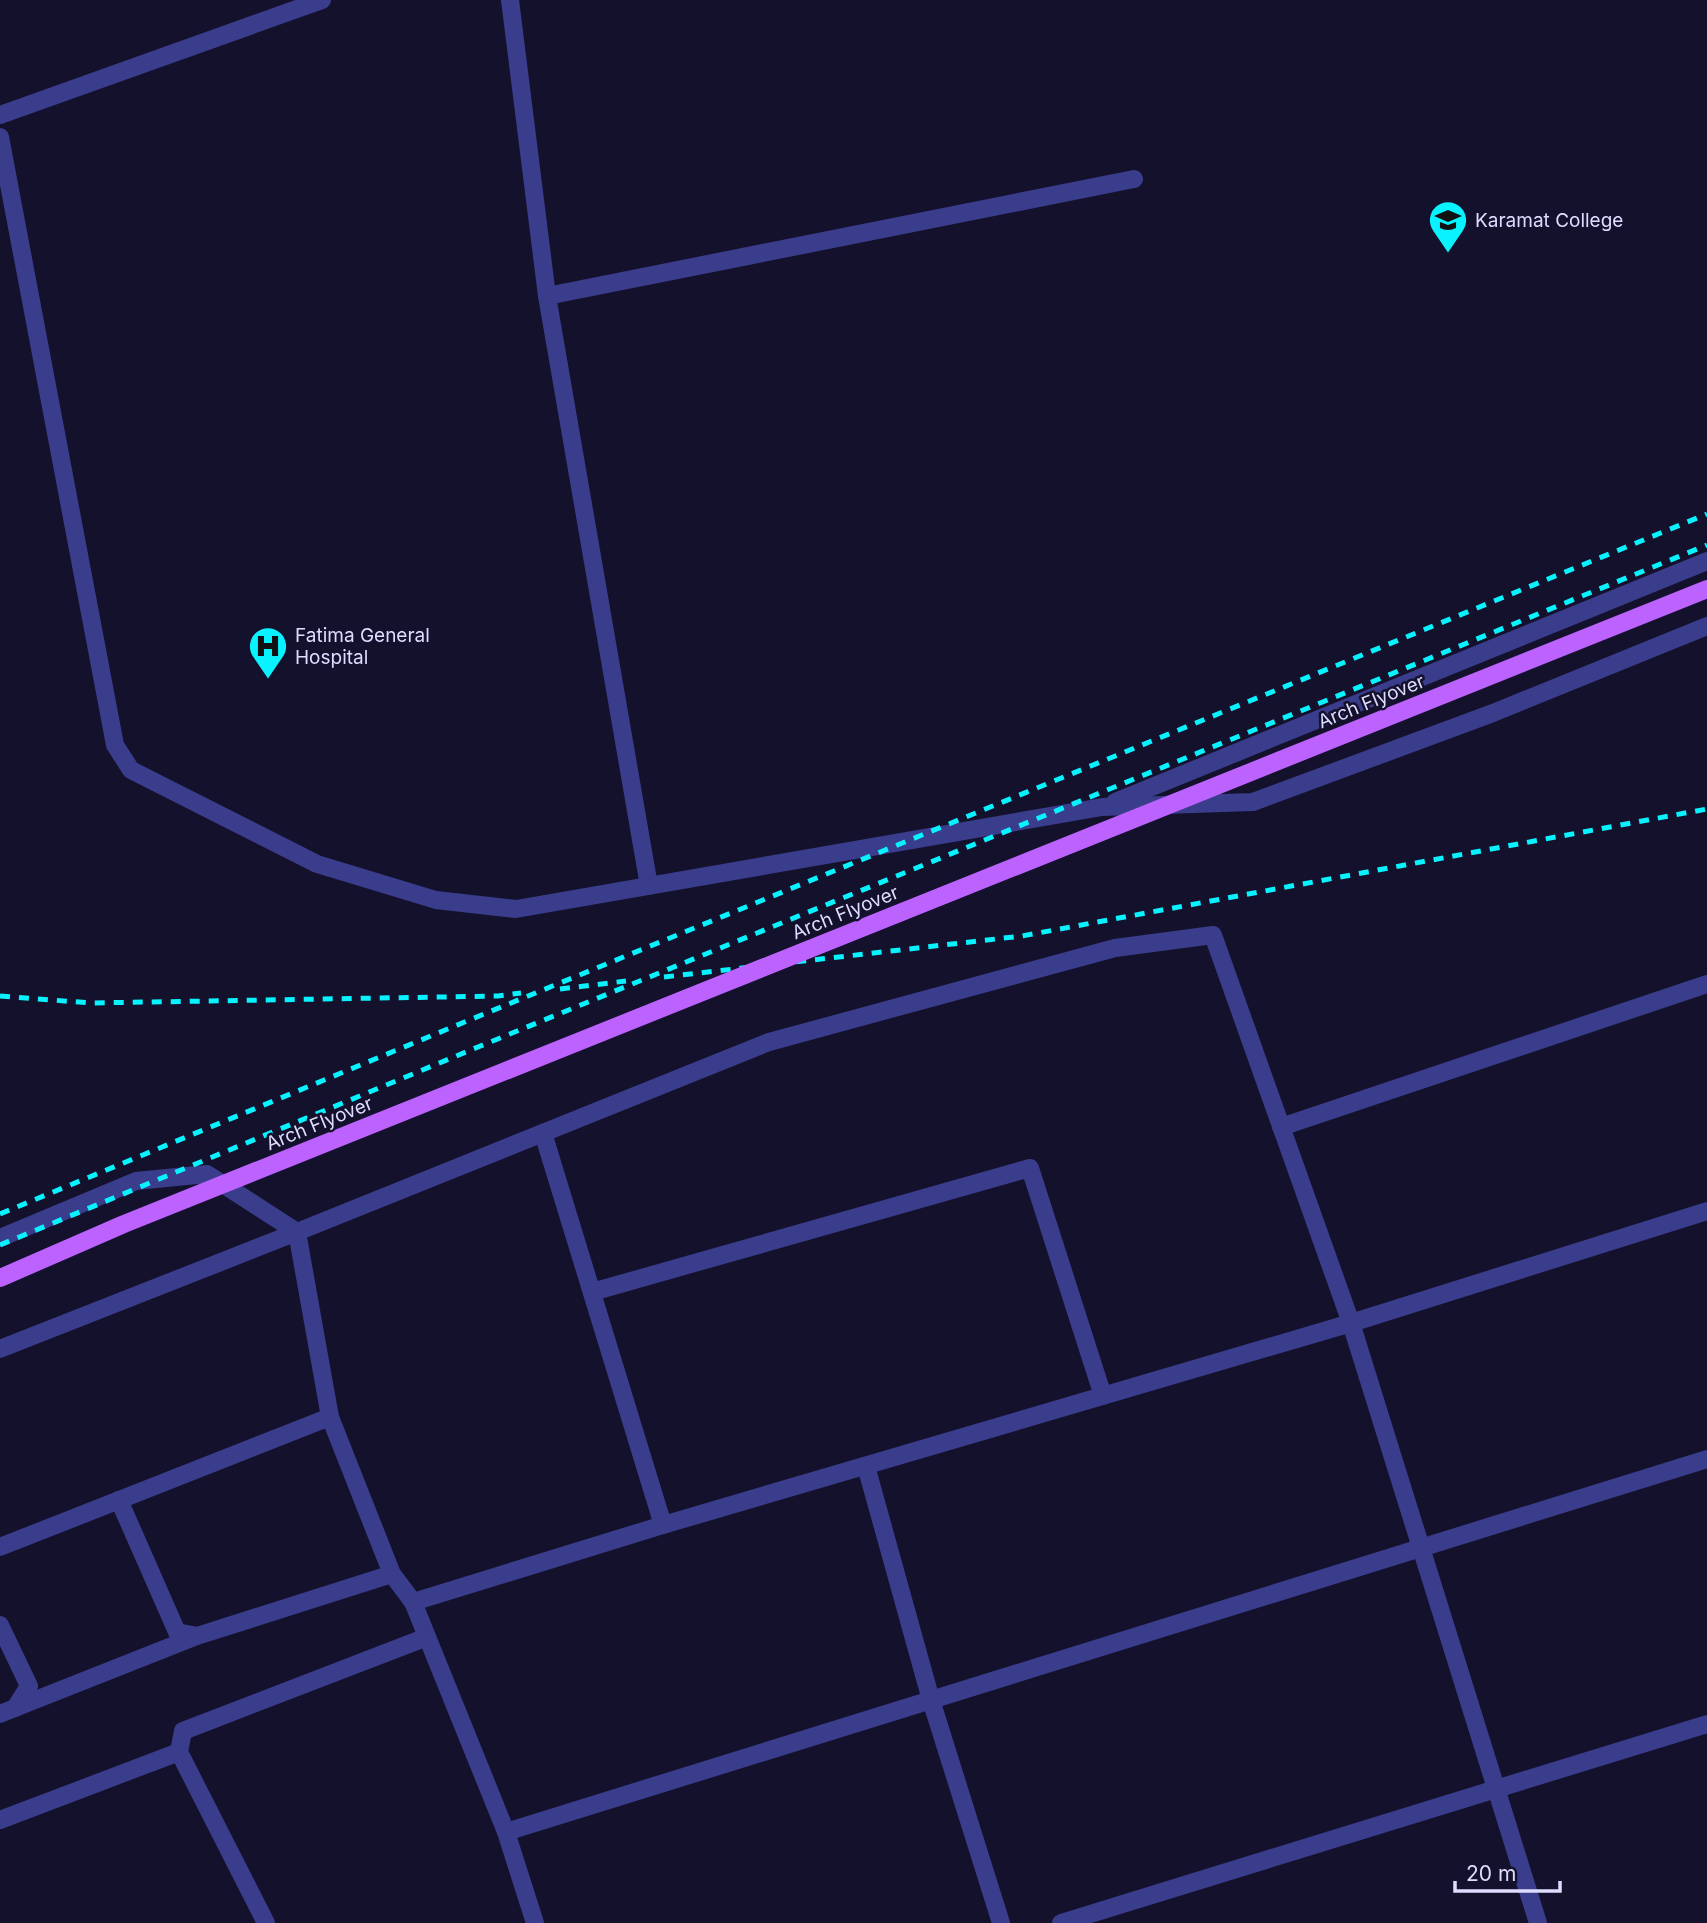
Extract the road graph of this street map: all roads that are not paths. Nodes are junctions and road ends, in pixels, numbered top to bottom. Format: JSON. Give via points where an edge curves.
{"nodes":[{"id":1,"x":322,"y":0,"type":"edge"},
{"id":2,"x":510,"y":0,"type":"edge"},
{"id":3,"x":0,"y":115,"type":"edge"},
{"id":4,"x":0,"y":137,"type":"edge"},
{"id":5,"x":1134,"y":179,"type":"dead end"},
{"id":6,"x":547,"y":296,"type":"junction"},
{"id":7,"x":1707,"y":561,"type":"edge"},
{"id":8,"x":1707,"y":589,"type":"edge"},
{"id":9,"x":1707,"y":626,"type":"edge"},
{"id":10,"x":1102,"y":807,"type":"junction"},
{"id":11,"x":649,"y":886,"type":"junction"},
{"id":12,"x":1707,"y":984,"type":"edge"},
{"id":13,"x":1281,"y":1127,"type":"junction"},
{"id":14,"x":543,"y":1133,"type":"junction"},
{"id":15,"x":1707,"y":1211,"type":"edge"},
{"id":16,"x":297,"y":1232,"type":"junction"},
{"id":17,"x":0,"y":1238,"type":"edge"},
{"id":18,"x":0,"y":1278,"type":"edge"},
{"id":19,"x":592,"y":1292,"type":"junction"},
{"id":20,"x":1351,"y":1323,"type":"junction"},
{"id":21,"x":0,"y":1349,"type":"edge"},
{"id":22,"x":1103,"y":1396,"type":"junction"},
{"id":23,"x":330,"y":1417,"type":"junction"},
{"id":24,"x":1707,"y":1459,"type":"edge"},
{"id":25,"x":866,"y":1466,"type":"junction"},
{"id":26,"x":119,"y":1500,"type":"junction"},
{"id":27,"x":663,"y":1525,"type":"junction"},
{"id":28,"x":0,"y":1547,"type":"edge"},
{"id":29,"x":1421,"y":1548,"type":"junction"},
{"id":30,"x":392,"y":1574,"type":"junction"},
{"id":31,"x":413,"y":1602,"type":"junction"},
{"id":32,"x":0,"y":1625,"type":"edge"},
{"id":33,"x":197,"y":1636,"type":"junction"},
{"id":34,"x":427,"y":1637,"type":"junction"},
{"id":35,"x":931,"y":1700,"type":"junction"},
{"id":36,"x":7,"y":1711,"type":"edge"},
{"id":37,"x":1707,"y":1724,"type":"edge"},
{"id":38,"x":179,"y":1752,"type":"junction"},
{"id":39,"x":1495,"y":1789,"type":"junction"},
{"id":40,"x":0,"y":1820,"type":"edge"},
{"id":41,"x":506,"y":1832,"type":"junction"},
{"id":42,"x":266,"y":1923,"type":"edge"},
{"id":43,"x":535,"y":1923,"type":"edge"},
{"id":44,"x":1001,"y":1923,"type":"edge"},
{"id":45,"x":1061,"y":1923,"type":"edge"},
{"id":46,"x":1538,"y":1923,"type":"edge"}],
"edges":[{"from":1,"to":3,"type":"street"},
{"from":2,"to":6,"type":"street"},
{"from":4,"to":11,"type":"street","via":[[115,745],[131,770],[317,864],[436,900],[516,909]]},
{"from":5,"to":6,"type":"street"},
{"from":6,"to":11,"type":"street"},
{"from":7,"to":10,"type":"street"},
{"from":8,"to":18,"type":"main road","name":"Arch Flyover","bridge":true,"via":[[150,1213]]},
{"from":9,"to":10,"type":"street","via":[[1493,713],[1253,802]]},
{"from":10,"to":11,"type":"street"},
{"from":12,"to":13,"type":"street"},
{"from":13,"to":14,"type":"street","via":[[1213,935],[1115,947],[769,1042]]},
{"from":13,"to":20,"type":"street"},
{"from":14,"to":16,"type":"street"},
{"from":14,"to":19,"type":"street"},
{"from":15,"to":20,"type":"street"},
{"from":16,"to":17,"type":"street","via":[[207,1174],[136,1181]]},
{"from":16,"to":21,"type":"street"},
{"from":16,"to":23,"type":"street"},
{"from":19,"to":22,"type":"street","via":[[1030,1168]]},
{"from":19,"to":27,"type":"street"},
{"from":20,"to":22,"type":"street"},
{"from":20,"to":29,"type":"street"},
{"from":22,"to":25,"type":"street"},
{"from":23,"to":26,"type":"street"},
{"from":23,"to":30,"type":"street"},
{"from":24,"to":29,"type":"street"},
{"from":25,"to":27,"type":"street"},
{"from":25,"to":35,"type":"street"},
{"from":26,"to":28,"type":"street"},
{"from":26,"to":33,"type":"street","via":[[177,1632]]},
{"from":27,"to":31,"type":"street"},
{"from":29,"to":35,"type":"street"},
{"from":29,"to":39,"type":"street"},
{"from":30,"to":31,"type":"street"},
{"from":30,"to":33,"type":"street"},
{"from":31,"to":34,"type":"street"},
{"from":32,"to":36,"type":"street","via":[[29,1686]]},
{"from":33,"to":36,"type":"street"},
{"from":34,"to":38,"type":"street","via":[[183,1731]]},
{"from":34,"to":41,"type":"street"},
{"from":35,"to":41,"type":"street"},
{"from":35,"to":44,"type":"street"},
{"from":37,"to":39,"type":"street"},
{"from":38,"to":40,"type":"street"},
{"from":38,"to":42,"type":"street"},
{"from":39,"to":45,"type":"street"},
{"from":39,"to":46,"type":"street"},
{"from":41,"to":43,"type":"street"}]}
